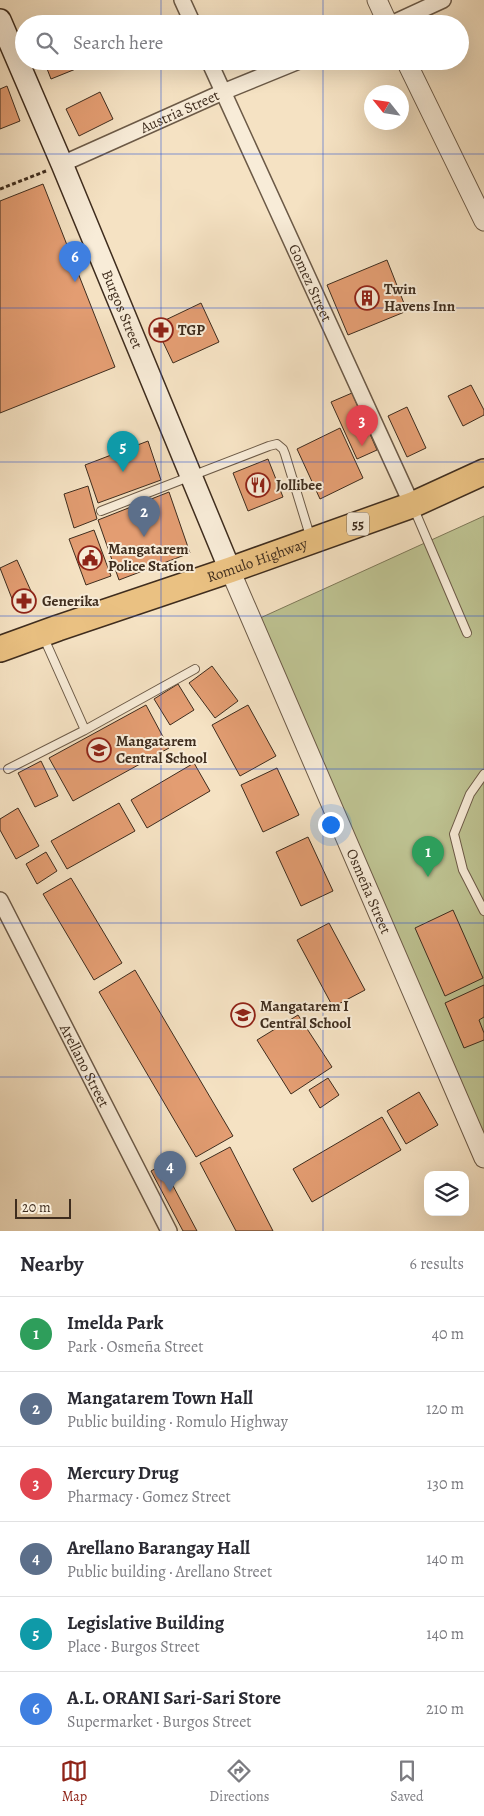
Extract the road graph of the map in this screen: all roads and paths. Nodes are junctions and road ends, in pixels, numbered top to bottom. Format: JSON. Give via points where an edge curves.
{"nodes":[{"id":1,"x":182,"y":0,"type":"edge"},
{"id":2,"x":377,"y":0,"type":"edge"},
{"id":3,"x":443,"y":0,"type":"edge"},
{"id":4,"x":189,"y":15,"type":"edge"},
{"id":5,"x":385,"y":15,"type":"edge"},
{"id":6,"x":410,"y":15,"type":"edge"},
{"id":7,"x":0,"y":20,"type":"edge"},
{"id":8,"x":15,"y":55,"type":"edge"},
{"id":9,"x":22,"y":70,"type":"edge"},
{"id":10,"x":213,"y":70,"type":"edge"},
{"id":11,"x":277,"y":70,"type":"edge"},
{"id":12,"x":410,"y":70,"type":"edge"},
{"id":13,"x":223,"y":92,"type":"junction"},
{"id":14,"x":62,"y":164,"type":"junction"},
{"id":15,"x":0,"y":189,"type":"edge"},
{"id":16,"x":484,"y":221,"type":"edge"},
{"id":17,"x":484,"y":472,"type":"edge"},
{"id":18,"x":191,"y":477,"type":"junction"},
{"id":19,"x":412,"y":505,"type":"junction"},
{"id":20,"x":101,"y":511,"type":"dead end"},
{"id":21,"x":312,"y":541,"type":"junction"},
{"id":22,"x":230,"y":570,"type":"junction"},
{"id":23,"x":42,"y":633,"type":"junction"},
{"id":24,"x":467,"y":633,"type":"dead end"},
{"id":25,"x":0,"y":649,"type":"edge"},
{"id":26,"x":195,"y":669,"type":"dead end"},
{"id":27,"x":85,"y":730,"type":"junction"},
{"id":28,"x":8,"y":769,"type":"dead end"},
{"id":29,"x":484,"y":774,"type":"edge"},
{"id":30,"x":0,"y":900,"type":"edge"},
{"id":31,"x":484,"y":911,"type":"edge"},
{"id":32,"x":484,"y":1158,"type":"edge"},
{"id":33,"x":169,"y":1231,"type":"edge"}],
"edges":[{"from":1,"to":4,"type":"street"},
{"from":2,"to":5,"type":"street"},
{"from":3,"to":6,"type":"street"},
{"from":7,"to":8,"type":"main road","name":"Burgos Street"},
{"from":9,"to":14,"type":"main road","name":"Burgos Street"},
{"from":10,"to":13,"type":"street","name":"Gomez Street"},
{"from":11,"to":13,"type":"street","name":"Austria Street"},
{"from":12,"to":16,"type":"street"},
{"from":13,"to":14,"type":"street","name":"Austria Street"},
{"from":13,"to":19,"type":"street","name":"Gomez Street"},
{"from":14,"to":15,"type":"path"},
{"from":14,"to":18,"type":"main road","name":"Burgos Street"},
{"from":17,"to":19,"type":"highway","name":"Romulo Highway","number":"55"},
{"from":18,"to":20,"type":"lane"},
{"from":18,"to":21,"type":"lane","via":[[276,444],[286,454]]},
{"from":18,"to":22,"type":"main road","name":"Burgos Street"},
{"from":19,"to":21,"type":"highway","name":"Romulo Highway","number":"55"},
{"from":19,"to":24,"type":"lane"},
{"from":21,"to":22,"type":"highway","name":"Romulo Highway","number":"55"},
{"from":22,"to":23,"type":"highway","name":"Romulo Highway","number":"55"},
{"from":22,"to":32,"type":"street","name":"Osmeña Street"},
{"from":23,"to":25,"type":"highway","name":"Romulo Highway","number":"55"},
{"from":23,"to":27,"type":"lane"},
{"from":26,"to":27,"type":"lane"},
{"from":27,"to":28,"type":"lane"},
{"from":29,"to":31,"type":"lane","via":[[470,794],[454,834],[463,870]]},
{"from":30,"to":33,"type":"street","name":"Arellano Street"}]}
